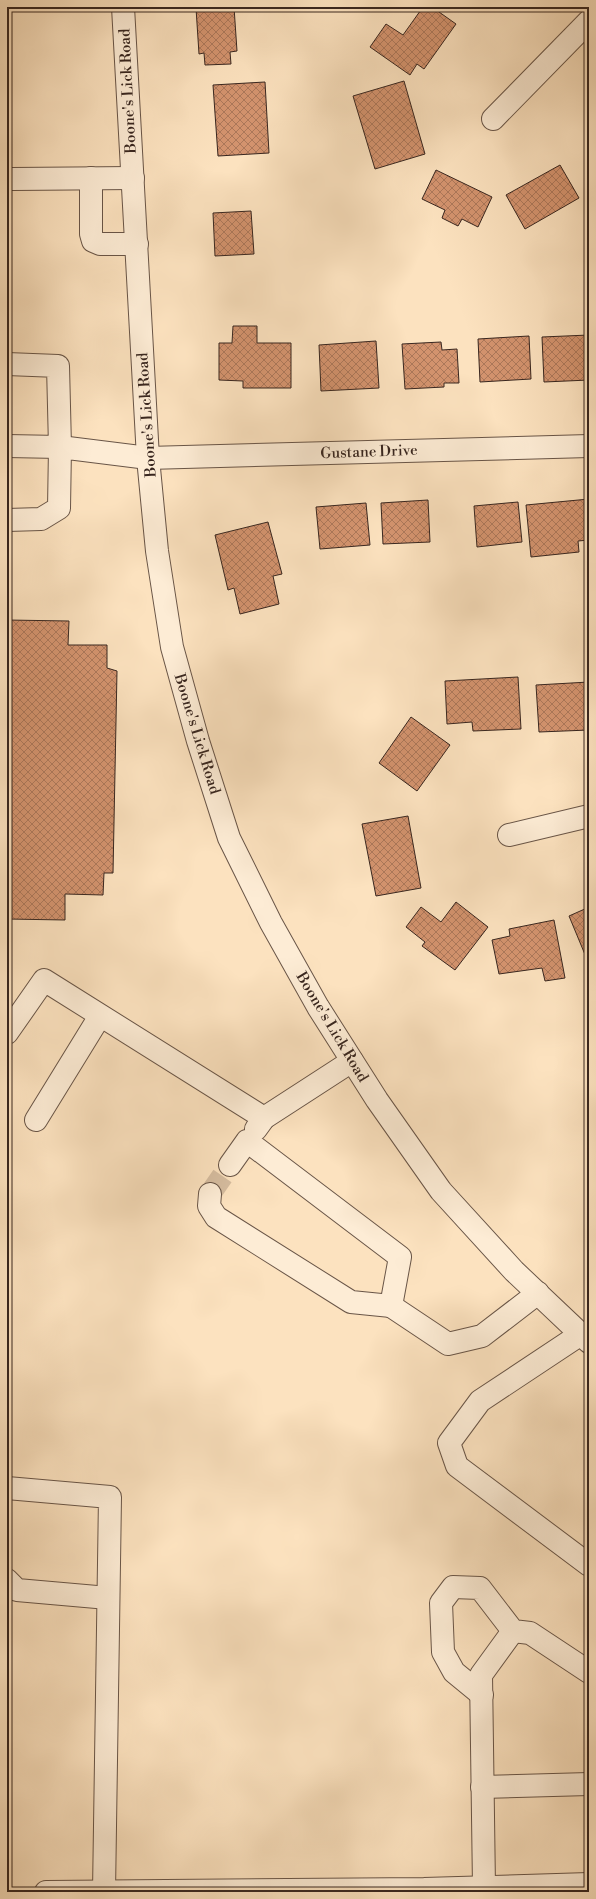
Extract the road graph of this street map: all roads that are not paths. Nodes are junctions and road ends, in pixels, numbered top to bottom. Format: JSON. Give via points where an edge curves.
{"nodes":[{"id":1,"x":123,"y":7,"type":"edge"},
{"id":2,"x":589,"y":20,"type":"edge"},
{"id":3,"x":493,"y":119,"type":"dead end"},
{"id":4,"x":91,"y":178,"type":"junction"},
{"id":5,"x":133,"y":178,"type":"junction"},
{"id":6,"x":12,"y":179,"type":"dead end"},
{"id":7,"x":137,"y":244,"type":"junction"},
{"id":8,"x":7,"y":364,"type":"edge"},
{"id":9,"x":7,"y":446,"type":"edge"},
{"id":10,"x":589,"y":446,"type":"edge"},
{"id":11,"x":60,"y":447,"type":"junction"},
{"id":12,"x":148,"y":458,"type":"junction"},
{"id":13,"x":7,"y":520,"type":"edge"},
{"id":14,"x":589,"y":816,"type":"edge"},
{"id":15,"x":509,"y":835,"type":"dead end"},
{"id":16,"x":100,"y":1016,"type":"junction"},
{"id":17,"x":7,"y":1033,"type":"edge"},
{"id":18,"x":352,"y":1061,"type":"junction"},
{"id":19,"x":264,"y":1118,"type":"junction"},
{"id":20,"x":36,"y":1120,"type":"dead end"},
{"id":21,"x":247,"y":1141,"type":"junction"},
{"id":22,"x":230,"y":1165,"type":"tunnel mouth"},
{"id":23,"x":210,"y":1194,"type":"tunnel mouth"},
{"id":24,"x":538,"y":1293,"type":"junction"},
{"id":25,"x":391,"y":1306,"type":"junction"},
{"id":26,"x":585,"y":1338,"type":"edge"},
{"id":27,"x":7,"y":1488,"type":"edge"},
{"id":28,"x":589,"y":1565,"type":"edge"},
{"id":29,"x":7,"y":1580,"type":"edge"},
{"id":30,"x":108,"y":1598,"type":"junction"},
{"id":31,"x":513,"y":1631,"type":"junction"},
{"id":32,"x":589,"y":1672,"type":"edge"},
{"id":33,"x":482,"y":1695,"type":"junction"},
{"id":34,"x":589,"y":1784,"type":"edge"},
{"id":35,"x":482,"y":1787,"type":"junction"},
{"id":36,"x":589,"y":1884,"type":"edge"},
{"id":37,"x":484,"y":1887,"type":"junction"},
{"id":38,"x":549,"y":1889,"type":"edge"},
{"id":39,"x":46,"y":1892,"type":"edge"},
{"id":40,"x":104,"y":1892,"type":"edge"}],
"edges":[{"from":1,"to":5,"type":"street","name":"Boone's Lick Road"},
{"from":2,"to":3,"type":"street"},
{"from":4,"to":5,"type":"street"},
{"from":4,"to":6,"type":"street"},
{"from":4,"to":7,"type":"street","via":[[90,234],[93,241],[100,244]]},
{"from":5,"to":7,"type":"street","name":"Boone's Lick Road"},
{"from":7,"to":12,"type":"street","name":"Boone's Lick Road"},
{"from":8,"to":11,"type":"street","via":[[58,366]]},
{"from":9,"to":11,"type":"street","name":"Gustane Drive"},
{"from":10,"to":12,"type":"street","name":"Gustane Drive"},
{"from":11,"to":12,"type":"street","name":"Gustane Drive"},
{"from":11,"to":13,"type":"street","via":[[59,508],[40,519]]},
{"from":12,"to":18,"type":"street","name":"Boone's Lick Road","via":[[157,551],[172,647],[229,838],[271,923]]},
{"from":14,"to":15,"type":"street"},
{"from":16,"to":17,"type":"street","via":[[44,980]]},
{"from":16,"to":19,"type":"street"},
{"from":16,"to":20,"type":"street"},
{"from":18,"to":19,"type":"street"},
{"from":18,"to":24,"type":"street","name":"Boone's Lick Road","via":[[442,1191],[514,1271]]},
{"from":19,"to":21,"type":"street"},
{"from":21,"to":22,"type":"street"},
{"from":21,"to":25,"type":"street","via":[[400,1257]]},
{"from":23,"to":25,"type":"street","via":[[208,1206],[216,1217],[351,1302]]},
{"from":24,"to":25,"type":"street","via":[[482,1336],[448,1344]]},
{"from":24,"to":26,"type":"street","name":"Boone's Lick Road"},
{"from":26,"to":28,"type":"street","via":[[480,1401],[449,1443],[457,1466]]},
{"from":27,"to":30,"type":"street","via":[[110,1497]]},
{"from":29,"to":30,"type":"street","via":[[17,1590]]},
{"from":30,"to":40,"type":"street"},
{"from":31,"to":32,"type":"street","via":[[530,1633]]},
{"from":31,"to":33,"type":"street","via":[[481,1675]]},
{"from":31,"to":33,"type":"street","via":[[480,1588],[453,1587],[441,1603],[443,1652],[454,1672]]},
{"from":33,"to":35,"type":"street"},
{"from":34,"to":35,"type":"street"},
{"from":35,"to":37,"type":"street"},
{"from":36,"to":38,"type":"street"},
{"from":37,"to":38,"type":"street"},
{"from":37,"to":40,"type":"street"},
{"from":39,"to":40,"type":"street"}]}
